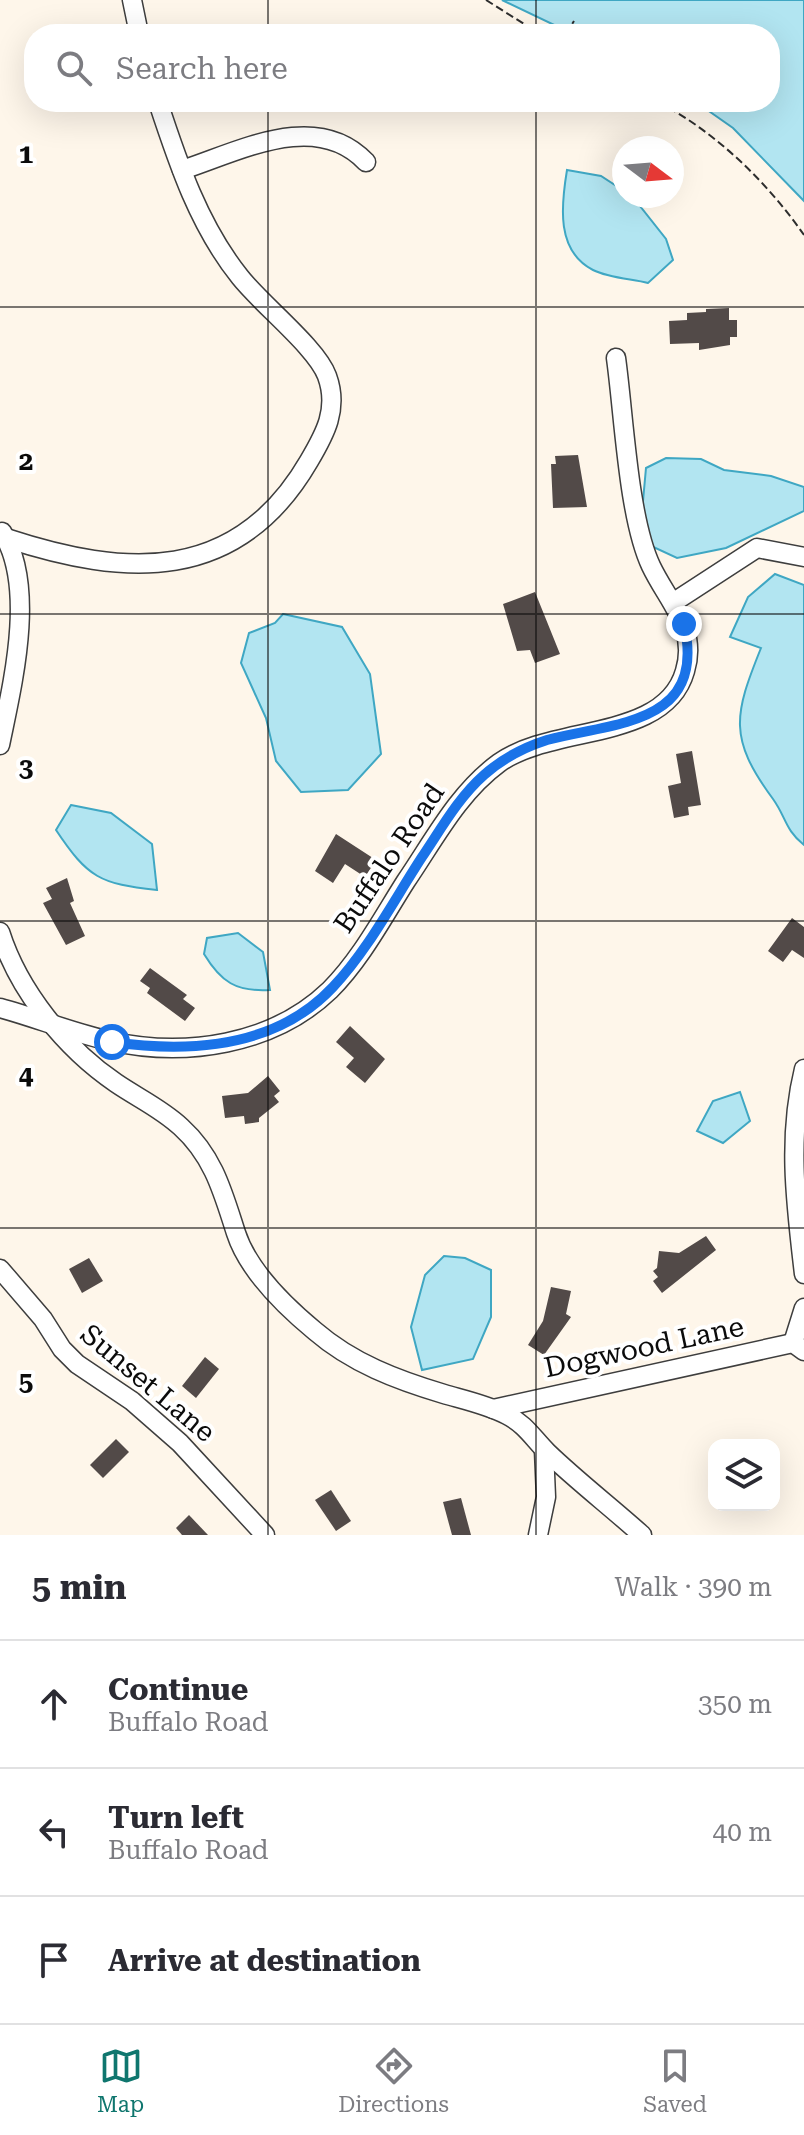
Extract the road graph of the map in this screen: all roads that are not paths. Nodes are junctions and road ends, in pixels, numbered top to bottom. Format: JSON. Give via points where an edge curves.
{"nodes":[{"id":1,"x":132,"y":0,"type":"edge"},
{"id":2,"x":137,"y":24,"type":"edge"},
{"id":3,"x":162,"y":112,"type":"edge"},
{"id":4,"x":366,"y":162,"type":"dead end"},
{"id":5,"x":182,"y":170,"type":"junction"},
{"id":6,"x":616,"y":358,"type":"dead end"},
{"id":7,"x":3,"y":534,"type":"edge"},
{"id":8,"x":804,"y":557,"type":"edge"},
{"id":9,"x":674,"y":602,"type":"junction"},
{"id":10,"x":0,"y":745,"type":"edge"},
{"id":11,"x":0,"y":932,"type":"edge"},
{"id":12,"x":0,"y":1008,"type":"edge"},
{"id":13,"x":53,"y":1023,"type":"junction"},
{"id":14,"x":804,"y":1069,"type":"edge"},
{"id":15,"x":0,"y":1269,"type":"edge"},
{"id":16,"x":804,"y":1274,"type":"edge"},
{"id":17,"x":804,"y":1308,"type":"edge"},
{"id":18,"x":798,"y":1347,"type":"edge"},
{"id":19,"x":493,"y":1409,"type":"junction"},
{"id":20,"x":544,"y":1450,"type":"junction"},
{"id":21,"x":265,"y":1535,"type":"edge"},
{"id":22,"x":538,"y":1535,"type":"edge"},
{"id":23,"x":642,"y":1535,"type":"edge"}],
"edges":[{"from":1,"to":2,"type":"street"},
{"from":3,"to":5,"type":"street"},
{"from":4,"to":5,"type":"street","via":[[329,139],[301,137],[248,145]]},
{"from":5,"to":7,"type":"street","via":[[200,213],[237,274],[321,363],[332,400],[323,438],[299,479],[265,516],[223,545],[179,561],[120,564],[69,556]]},
{"from":6,"to":9,"type":"street","name":"Buffalo Road","via":[[639,531],[651,567]]},
{"from":7,"to":10,"type":"street","via":[[17,589],[19,646]]},
{"from":8,"to":9,"type":"street","via":[[757,548]]},
{"from":9,"to":13,"type":"street","name":"Buffalo Road","via":[[684,624],[688,657],[673,697],[650,716],[544,741],[485,774],[455,808],[349,968],[311,1006],[265,1032],[199,1046],[112,1042]]},
{"from":11,"to":13,"type":"street","via":[[16,970]]},
{"from":12,"to":13,"type":"street","name":"Buffalo Road"},
{"from":13,"to":19,"type":"street","via":[[93,1066],[164,1113],[200,1147],[226,1194],[236,1235],[252,1262],[317,1333],[400,1381]]},
{"from":14,"to":16,"type":"street","via":[[792,1153]]},
{"from":15,"to":21,"type":"street","name":"Sunset Lane","via":[[62,1349],[180,1443]]},
{"from":17,"to":18,"type":"street"},
{"from":18,"to":19,"type":"street","name":"Dogwood Lane"},
{"from":19,"to":20,"type":"street","via":[[522,1424]]},
{"from":20,"to":22,"type":"street","via":[[546,1497]]},
{"from":20,"to":23,"type":"street"}]}
